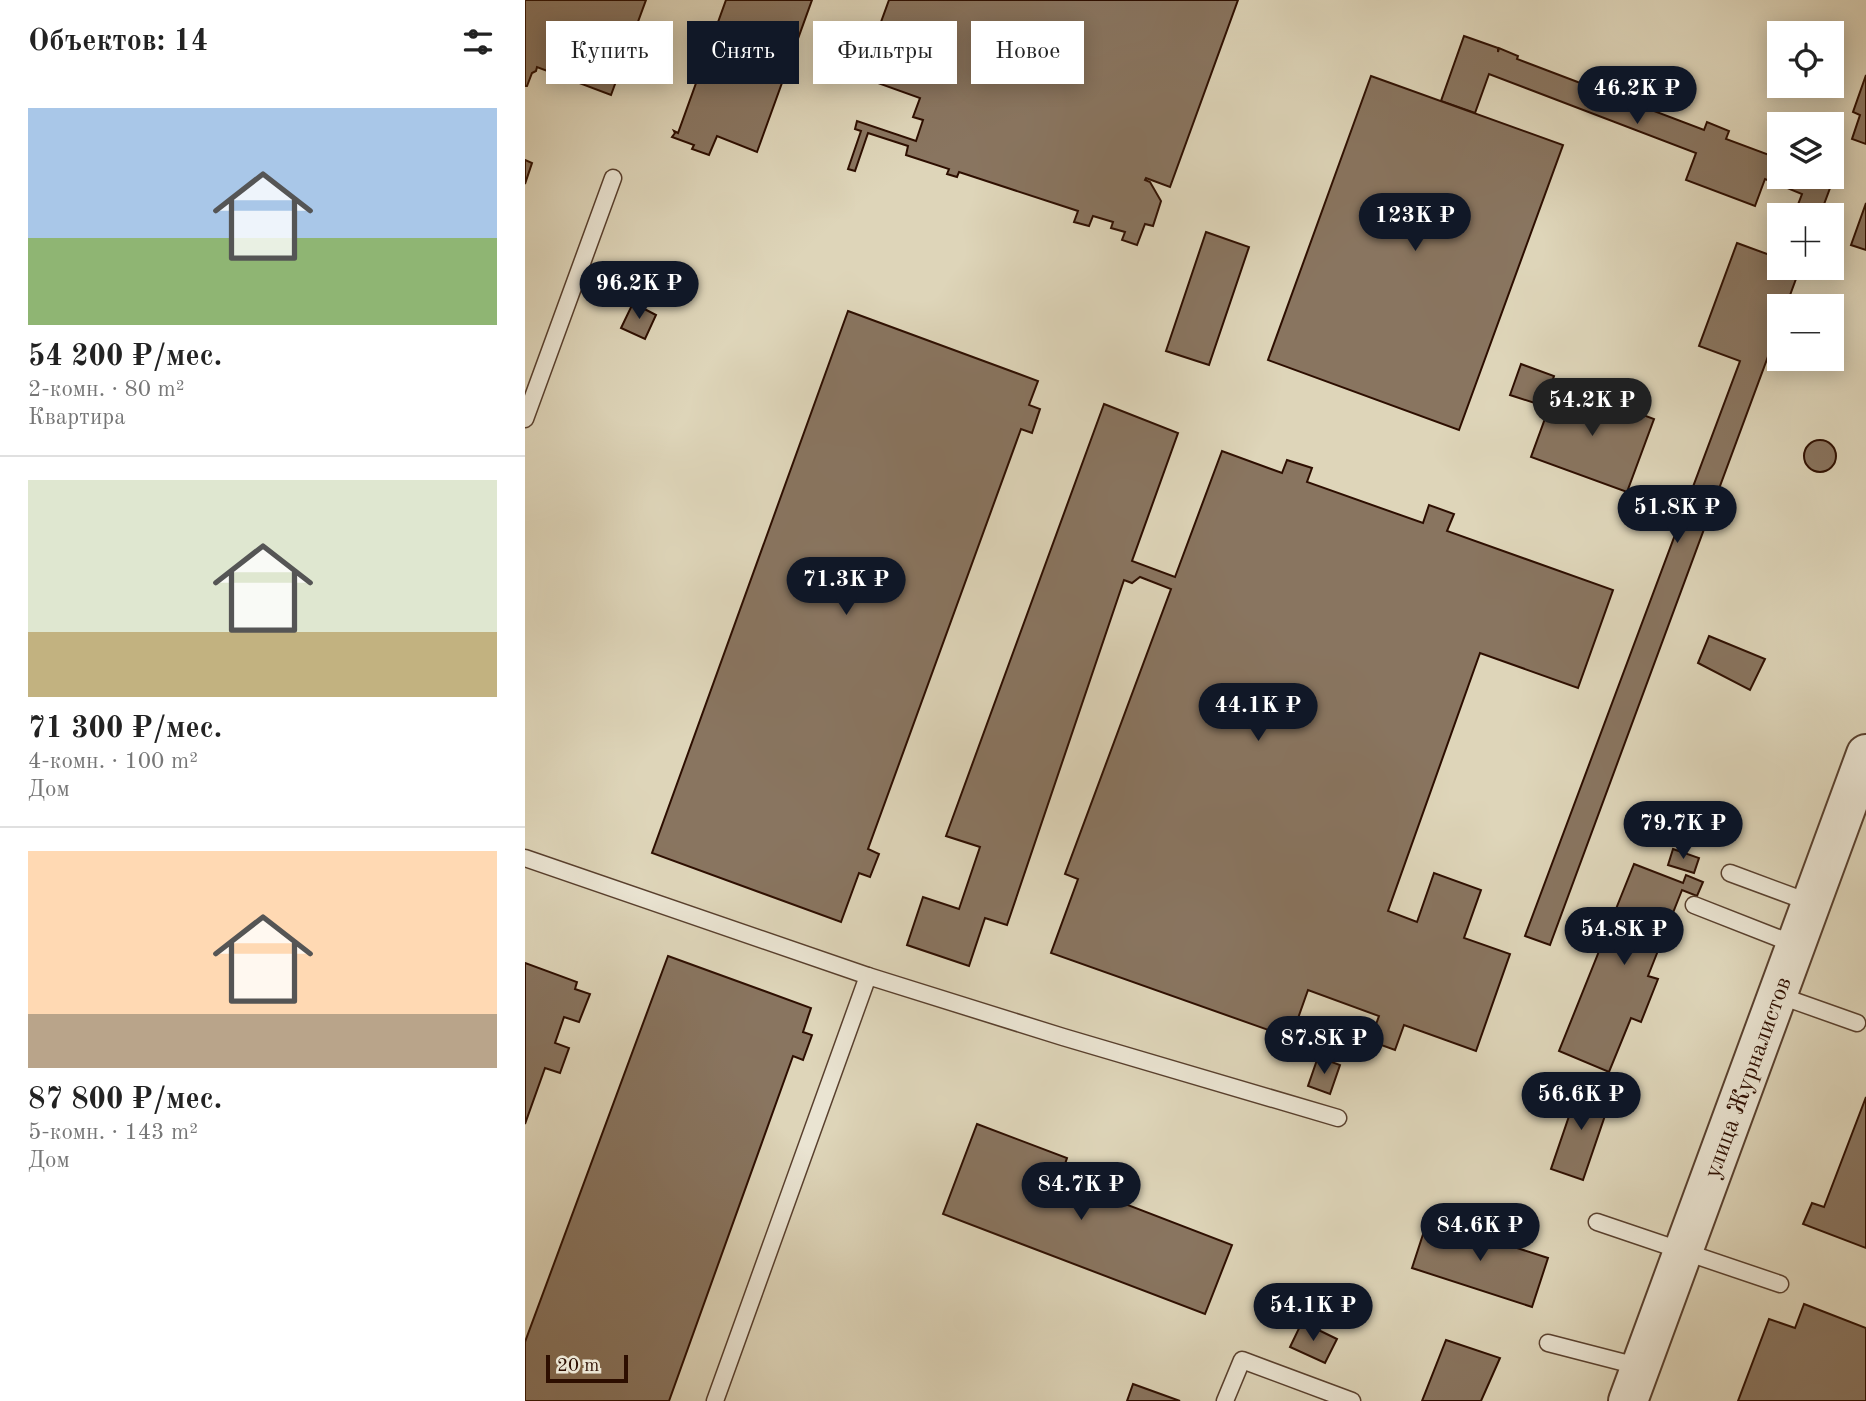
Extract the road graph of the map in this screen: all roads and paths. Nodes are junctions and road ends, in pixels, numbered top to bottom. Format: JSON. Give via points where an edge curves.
{"nodes":[{"id":1,"x":613,"y":178,"type":"dead end"},
{"id":2,"x":525,"y":419,"type":"edge"},
{"id":3,"x":1866,"y":754,"type":"edge"},
{"id":4,"x":525,"y":859,"type":"edge"},
{"id":5,"x":1730,"y":873,"type":"dead end"},
{"id":6,"x":1811,"y":903,"type":"junction"},
{"id":7,"x":1694,"y":905,"type":"dead end"},
{"id":8,"x":1796,"y":945,"type":"junction"},
{"id":9,"x":868,"y":976,"type":"junction"},
{"id":10,"x":1778,"y":995,"type":"junction"},
{"id":11,"x":1857,"y":1023,"type":"dead end"},
{"id":12,"x":1338,"y":1118,"type":"dead end"},
{"id":13,"x":1597,"y":1222,"type":"dead end"},
{"id":14,"x":1684,"y":1251,"type":"junction"},
{"id":15,"x":1780,"y":1283,"type":"dead end"},
{"id":16,"x":1548,"y":1343,"type":"dead end"},
{"id":17,"x":1635,"y":1384,"type":"edge"},
{"id":18,"x":715,"y":1401,"type":"edge"},
{"id":19,"x":1225,"y":1401,"type":"edge"},
{"id":20,"x":1352,"y":1401,"type":"edge"}],
"edges":[{"from":1,"to":2,"type":"lane"},
{"from":3,"to":6,"type":"street","name":"улица Журналистов"},
{"from":4,"to":9,"type":"lane"},
{"from":5,"to":6,"type":"lane"},
{"from":6,"to":8,"type":"street","name":"улица Журналистов"},
{"from":7,"to":8,"type":"lane"},
{"from":8,"to":10,"type":"street","name":"улица Журналистов"},
{"from":9,"to":12,"type":"lane"},
{"from":9,"to":18,"type":"lane"},
{"from":10,"to":11,"type":"lane"},
{"from":10,"to":14,"type":"street","name":"улица Журналистов"},
{"from":13,"to":14,"type":"lane"},
{"from":14,"to":15,"type":"lane"},
{"from":14,"to":17,"type":"street","name":"улица Журналистов"},
{"from":16,"to":17,"type":"lane"},
{"from":19,"to":20,"type":"lane","via":[[1242,1360]]}]}
